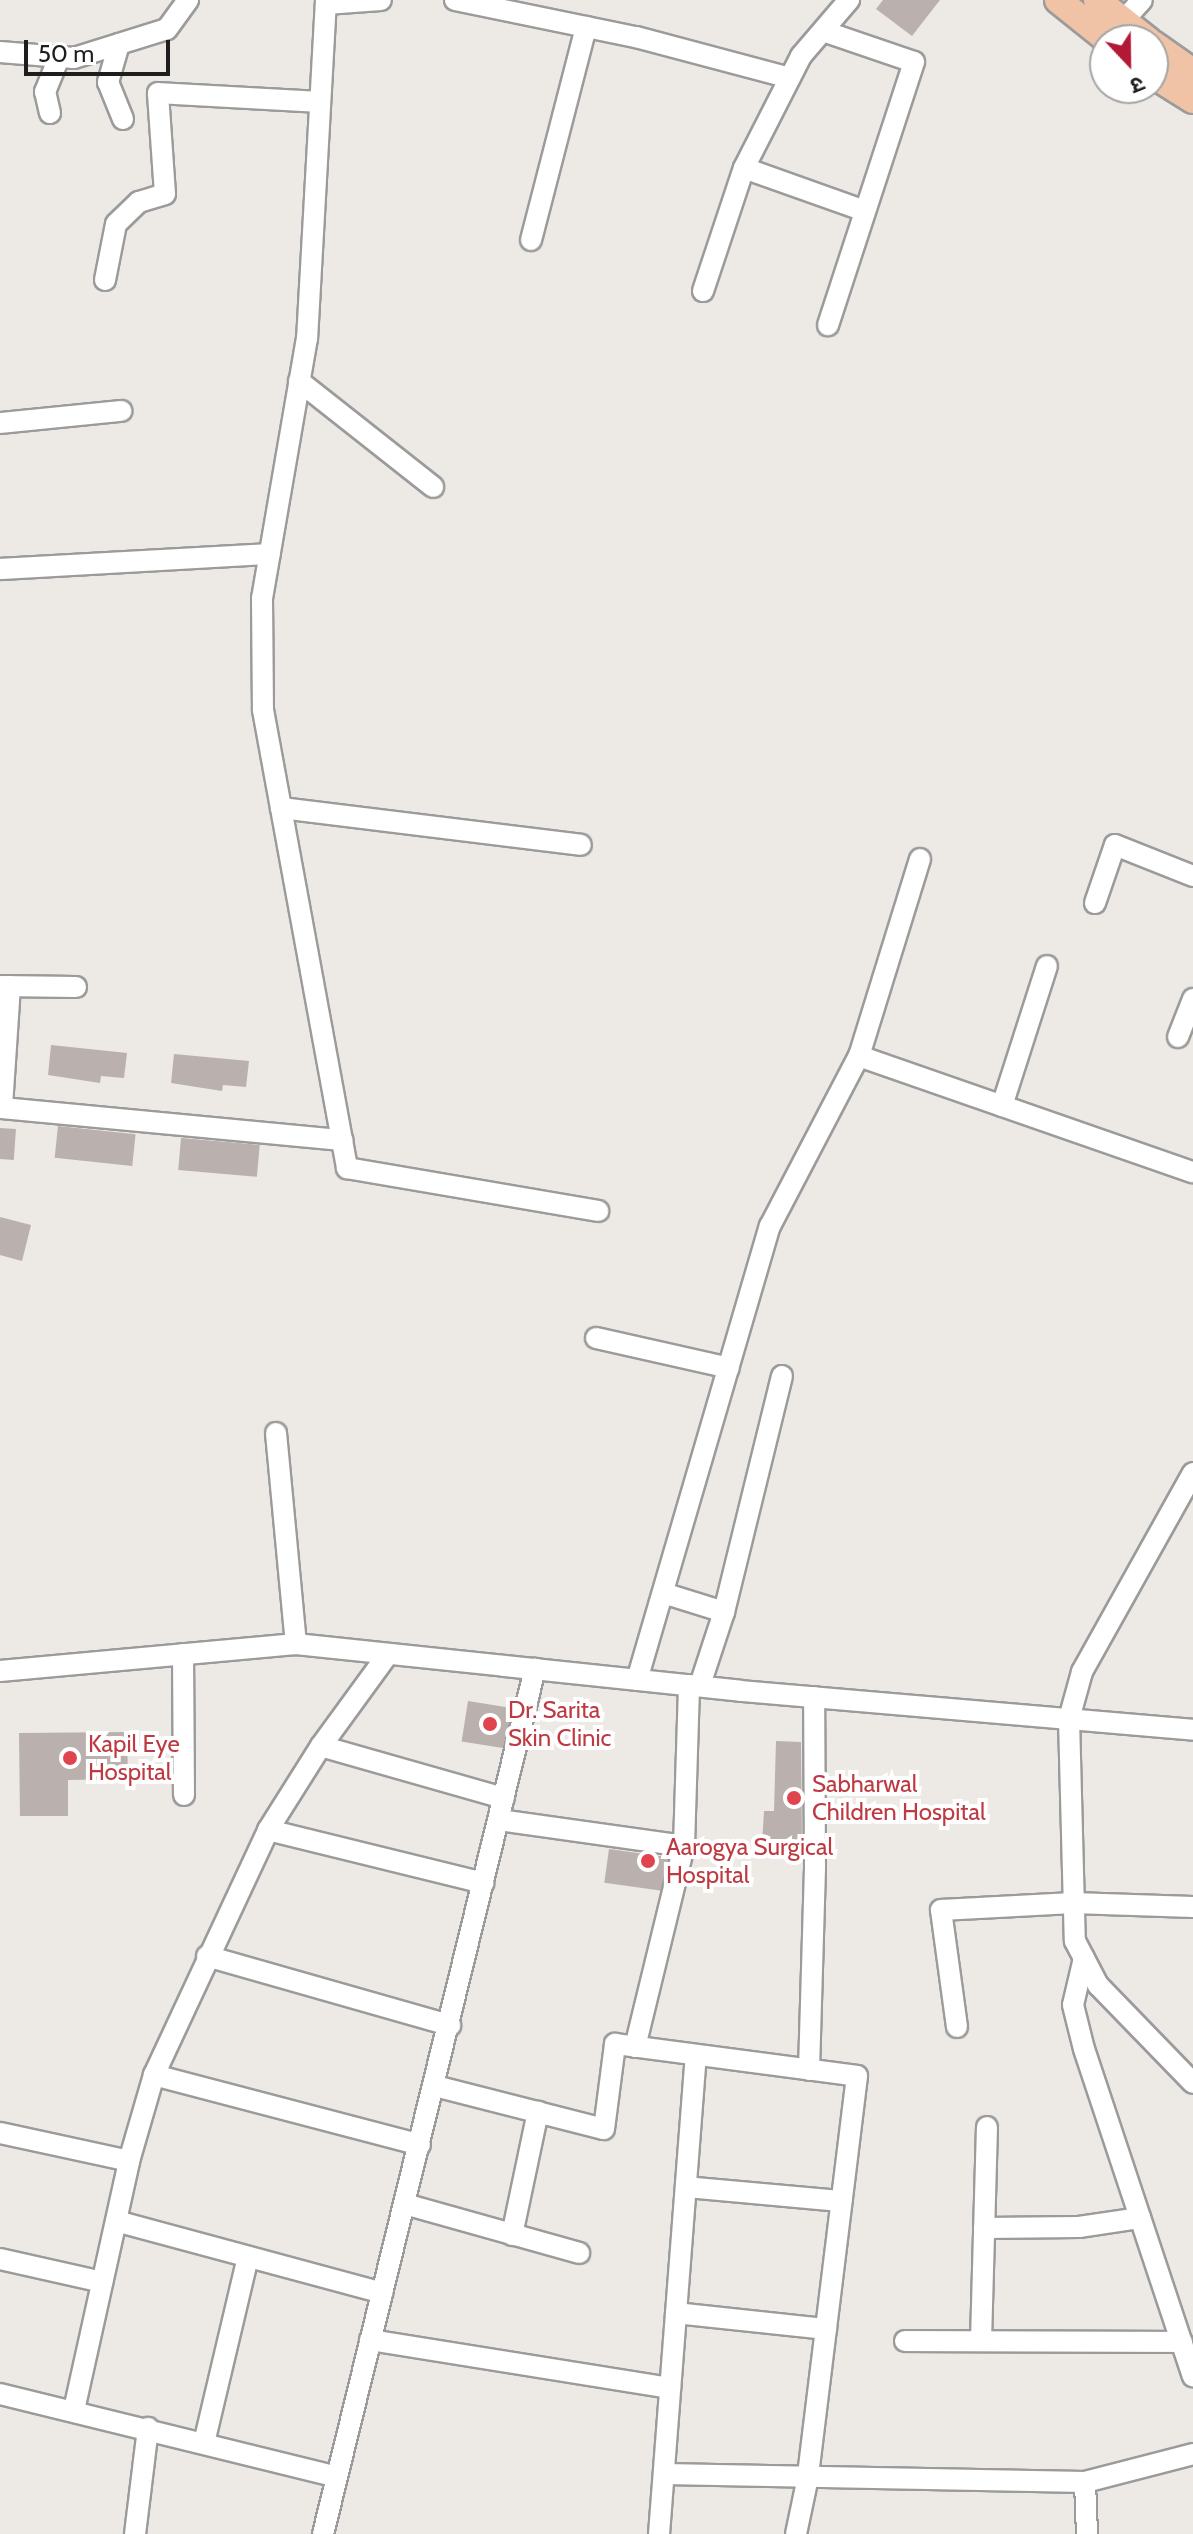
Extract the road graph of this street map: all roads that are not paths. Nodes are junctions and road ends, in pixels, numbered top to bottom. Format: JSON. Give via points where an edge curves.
{"nodes":[{"id":1,"x":188,"y":0,"type":"edge"},
{"id":2,"x":381,"y":0,"type":"edge"},
{"id":3,"x":455,"y":0,"type":"edge"},
{"id":4,"x":849,"y":0,"type":"edge"},
{"id":5,"x":1097,"y":0,"type":"edge"},
{"id":6,"x":1142,"y":0,"type":"edge"},
{"id":7,"x":326,"y":2,"type":"edge"},
{"id":8,"x":1066,"y":2,"type":"edge"},
{"id":9,"x":1104,"y":24,"type":"edge"},
{"id":10,"x":1112,"y":24,"type":"edge"},
{"id":11,"x":1122,"y":24,"type":"edge"},
{"id":12,"x":586,"y":27,"type":"junction"},
{"id":13,"x":823,"y":31,"type":"junction"},
{"id":14,"x":119,"y":44,"type":"junction"},
{"id":15,"x":0,"y":52,"type":"edge"},
{"id":16,"x":1169,"y":55,"type":"edge"},
{"id":17,"x":59,"y":57,"type":"junction"},
{"id":18,"x":1193,"y":72,"type":"edge"},
{"id":19,"x":790,"y":78,"type":"junction"},
{"id":20,"x":1169,"y":85,"type":"edge"},
{"id":21,"x":1193,"y":100,"type":"edge"},
{"id":22,"x":320,"y":102,"type":"junction"},
{"id":23,"x":50,"y":113,"type":"dead end"},
{"id":24,"x":123,"y":119,"type":"dead end"},
{"id":25,"x":744,"y":168,"type":"junction"},
{"id":26,"x":865,"y":211,"type":"junction"},
{"id":27,"x":531,"y":240,"type":"dead end"},
{"id":28,"x":105,"y":280,"type":"dead end"},
{"id":29,"x":703,"y":291,"type":"dead end"},
{"id":30,"x":828,"y":325,"type":"dead end"},
{"id":31,"x":299,"y":381,"type":"junction"},
{"id":32,"x":121,"y":411,"type":"dead end"},
{"id":33,"x":0,"y":423,"type":"edge"},
{"id":34,"x":433,"y":487,"type":"dead end"},
{"id":35,"x":270,"y":554,"type":"junction"},
{"id":36,"x":0,"y":569,"type":"edge"},
{"id":37,"x":281,"y":808,"type":"junction"},
{"id":38,"x":581,"y":845,"type":"dead end"},
{"id":39,"x":920,"y":859,"type":"dead end"},
{"id":40,"x":1193,"y":876,"type":"edge"},
{"id":41,"x":1095,"y":903,"type":"dead end"},
{"id":42,"x":1047,"y":966,"type":"dead end"},
{"id":43,"x":5,"y":986,"type":"edge"},
{"id":44,"x":76,"y":987,"type":"dead end"},
{"id":45,"x":1193,"y":999,"type":"edge"},
{"id":46,"x":1178,"y":1037,"type":"dead end"},
{"id":47,"x":859,"y":1056,"type":"junction"},
{"id":48,"x":1002,"y":1106,"type":"junction"},
{"id":49,"x":343,"y":1140,"type":"junction"},
{"id":50,"x":1193,"y":1172,"type":"edge"},
{"id":51,"x":598,"y":1211,"type":"dead end"},
{"id":52,"x":596,"y":1338,"type":"dead end"},
{"id":53,"x":729,"y":1368,"type":"junction"},
{"id":54,"x":782,"y":1376,"type":"dead end"},
{"id":55,"x":276,"y":1433,"type":"dead end"},
{"id":56,"x":1193,"y":1473,"type":"edge"},
{"id":57,"x":663,"y":1593,"type":"junction"},
{"id":58,"x":724,"y":1612,"type":"junction"},
{"id":59,"x":296,"y":1644,"type":"junction"},
{"id":60,"x":183,"y":1654,"type":"junction"},
{"id":61,"x":388,"y":1654,"type":"junction"},
{"id":62,"x":535,"y":1669,"type":"junction"},
{"id":63,"x":0,"y":1671,"type":"edge"},
{"id":64,"x":637,"y":1680,"type":"junction"},
{"id":65,"x":695,"y":1685,"type":"junction"},
{"id":66,"x":814,"y":1697,"type":"junction"},
{"id":67,"x":1069,"y":1719,"type":"junction"},
{"id":68,"x":1193,"y":1730,"type":"edge"},
{"id":69,"x":321,"y":1746,"type":"junction"},
{"id":70,"x":184,"y":1795,"type":"dead end"},
{"id":71,"x":504,"y":1798,"type":"junction"},
{"id":72,"x":499,"y":1820,"type":"junction"},
{"id":73,"x":268,"y":1830,"type":"junction"},
{"id":74,"x":684,"y":1846,"type":"junction"},
{"id":75,"x":484,"y":1883,"type":"junction"},
{"id":76,"x":1073,"y":1903,"type":"junction"},
{"id":77,"x":1193,"y":1907,"type":"edge"},
{"id":78,"x":207,"y":1956,"type":"junction"},
{"id":79,"x":1084,"y":1958,"type":"junction"},
{"id":80,"x":450,"y":2025,"type":"junction"},
{"id":81,"x":957,"y":2027,"type":"dead end"},
{"id":82,"x":635,"y":2047,"type":"junction"},
{"id":83,"x":696,"y":2055,"type":"junction"},
{"id":84,"x":809,"y":2070,"type":"junction"},
{"id":85,"x":154,"y":2075,"type":"junction"},
{"id":86,"x":1193,"y":2083,"type":"edge"},
{"id":87,"x":435,"y":2086,"type":"junction"},
{"id":88,"x":538,"y":2112,"type":"junction"},
{"id":89,"x":987,"y":2127,"type":"dead end"},
{"id":90,"x":0,"y":2133,"type":"edge"},
{"id":91,"x":420,"y":2145,"type":"junction"},
{"id":92,"x":129,"y":2161,"type":"junction"},
{"id":93,"x":686,"y":2187,"type":"junction"},
{"id":94,"x":841,"y":2201,"type":"junction"},
{"id":95,"x":405,"y":2204,"type":"junction"},
{"id":96,"x":1140,"y":2218,"type":"junction"},
{"id":97,"x":116,"y":2221,"type":"junction"},
{"id":98,"x":984,"y":2228,"type":"junction"},
{"id":99,"x":512,"y":2235,"type":"junction"},
{"id":100,"x":579,"y":2253,"type":"dead end"},
{"id":101,"x":248,"y":2257,"type":"junction"},
{"id":102,"x":0,"y":2259,"type":"edge"},
{"id":103,"x":102,"y":2282,"type":"junction"},
{"id":104,"x":382,"y":2293,"type":"junction"},
{"id":105,"x":676,"y":2313,"type":"junction"},
{"id":106,"x":826,"y":2329,"type":"junction"},
{"id":107,"x":370,"y":2340,"type":"junction"},
{"id":108,"x":905,"y":2341,"type":"dead end"},
{"id":109,"x":981,"y":2341,"type":"junction"},
{"id":110,"x":1182,"y":2342,"type":"junction"},
{"id":111,"x":1193,"y":2376,"type":"edge"},
{"id":112,"x":670,"y":2388,"type":"junction"},
{"id":113,"x":0,"y":2394,"type":"edge"},
{"id":114,"x":74,"y":2410,"type":"junction"},
{"id":115,"x":148,"y":2428,"type":"junction"},
{"id":116,"x":204,"y":2443,"type":"junction"},
{"id":117,"x":1193,"y":2454,"type":"edge"},
{"id":118,"x":664,"y":2474,"type":"junction"},
{"id":119,"x":335,"y":2476,"type":"junction"},
{"id":120,"x":808,"y":2477,"type":"junction"},
{"id":121,"x":1085,"y":2482,"type":"junction"},
{"id":122,"x":135,"y":2534,"type":"edge"},
{"id":123,"x":323,"y":2534,"type":"edge"},
{"id":124,"x":659,"y":2534,"type":"edge"},
{"id":125,"x":796,"y":2534,"type":"edge"},
{"id":126,"x":1087,"y":2534,"type":"edge"}],
"edges":[{"from":1,"to":14,"type":"street","via":[[167,29]]},
{"from":2,"to":7,"type":"street"},
{"from":3,"to":12,"type":"street"},
{"from":4,"to":13,"type":"street"},
{"from":5,"to":10,"type":"main road"},
{"from":6,"to":11,"type":"street"},
{"from":7,"to":22,"type":"street"},
{"from":8,"to":9,"type":"main road"},
{"from":12,"to":19,"type":"street"},
{"from":12,"to":27,"type":"street"},
{"from":13,"to":19,"type":"street"},
{"from":13,"to":26,"type":"street","via":[[914,62]]},
{"from":14,"to":17,"type":"street","via":[[74,58]]},
{"from":14,"to":24,"type":"street","via":[[108,82]]},
{"from":15,"to":17,"type":"street"},
{"from":16,"to":18,"type":"main road"},
{"from":17,"to":23,"type":"street","via":[[45,92]]},
{"from":19,"to":25,"type":"street"},
{"from":20,"to":21,"type":"main road"},
{"from":22,"to":28,"type":"street","via":[[158,93],[165,194],[139,202],[116,224]]},
{"from":22,"to":31,"type":"street","via":[[307,338]]},
{"from":25,"to":26,"type":"street"},
{"from":25,"to":29,"type":"street"},
{"from":26,"to":30,"type":"street"},
{"from":31,"to":34,"type":"street"},
{"from":31,"to":35,"type":"street"},
{"from":32,"to":33,"type":"street"},
{"from":35,"to":36,"type":"street"},
{"from":35,"to":37,"type":"street","via":[[262,598],[263,710]]},
{"from":37,"to":38,"type":"street"},
{"from":37,"to":49,"type":"street"},
{"from":39,"to":47,"type":"street"},
{"from":40,"to":41,"type":"street","via":[[1115,845]]},
{"from":42,"to":48,"type":"street"},
{"from":43,"to":44,"type":"street"},
{"from":43,"to":49,"type":"street","via":[[2,1108]]},
{"from":45,"to":46,"type":"street"},
{"from":47,"to":48,"type":"street"},
{"from":47,"to":53,"type":"street","via":[[770,1226]]},
{"from":48,"to":50,"type":"street"},
{"from":49,"to":51,"type":"street","via":[[347,1168]]},
{"from":52,"to":53,"type":"street"},
{"from":53,"to":57,"type":"street"},
{"from":54,"to":58,"type":"street"},
{"from":55,"to":59,"type":"street"},
{"from":56,"to":67,"type":"street","via":[[1082,1672]]},
{"from":57,"to":58,"type":"street"},
{"from":57,"to":64,"type":"street"},
{"from":58,"to":65,"type":"street"},
{"from":59,"to":60,"type":"street"},
{"from":59,"to":61,"type":"street"},
{"from":60,"to":63,"type":"street"},
{"from":60,"to":70,"type":"street"},
{"from":61,"to":62,"type":"street"},
{"from":61,"to":69,"type":"street"},
{"from":62,"to":64,"type":"street"},
{"from":62,"to":71,"type":"street"},
{"from":64,"to":65,"type":"street"},
{"from":65,"to":66,"type":"street"},
{"from":65,"to":74,"type":"street"},
{"from":66,"to":67,"type":"street"},
{"from":66,"to":84,"type":"street"},
{"from":67,"to":68,"type":"street"},
{"from":67,"to":76,"type":"street"},
{"from":69,"to":71,"type":"street"},
{"from":69,"to":73,"type":"street"},
{"from":71,"to":72,"type":"street"},
{"from":72,"to":74,"type":"street"},
{"from":72,"to":75,"type":"street"},
{"from":73,"to":75,"type":"street"},
{"from":73,"to":78,"type":"street"},
{"from":74,"to":82,"type":"street"},
{"from":75,"to":80,"type":"street"},
{"from":76,"to":77,"type":"street"},
{"from":76,"to":79,"type":"street","via":[[1075,1941]]},
{"from":76,"to":81,"type":"street","via":[[941,1910]]},
{"from":78,"to":80,"type":"street"},
{"from":78,"to":85,"type":"street"},
{"from":79,"to":86,"type":"street","via":[[1098,1985]]},
{"from":79,"to":96,"type":"street","via":[[1073,2005]]},
{"from":80,"to":87,"type":"street"},
{"from":82,"to":83,"type":"street"},
{"from":82,"to":88,"type":"street","via":[[615,2044],[604,2129]]},
{"from":83,"to":84,"type":"street"},
{"from":83,"to":93,"type":"street"},
{"from":84,"to":94,"type":"street","via":[[857,2076]]},
{"from":85,"to":91,"type":"street"},
{"from":85,"to":92,"type":"street"},
{"from":87,"to":88,"type":"street"},
{"from":87,"to":91,"type":"street"},
{"from":88,"to":99,"type":"street"},
{"from":89,"to":98,"type":"street"},
{"from":90,"to":92,"type":"street"},
{"from":91,"to":95,"type":"street"},
{"from":92,"to":97,"type":"street"},
{"from":93,"to":94,"type":"street"},
{"from":93,"to":105,"type":"street"},
{"from":94,"to":106,"type":"street"},
{"from":95,"to":99,"type":"street"},
{"from":95,"to":104,"type":"street"},
{"from":96,"to":98,"type":"street","via":[[1079,2227]]},
{"from":96,"to":110,"type":"street"},
{"from":97,"to":101,"type":"street"},
{"from":97,"to":103,"type":"street"},
{"from":98,"to":109,"type":"street"},
{"from":99,"to":100,"type":"street"},
{"from":101,"to":104,"type":"street"},
{"from":101,"to":116,"type":"street"},
{"from":102,"to":103,"type":"street"},
{"from":103,"to":114,"type":"street"},
{"from":104,"to":107,"type":"street"},
{"from":105,"to":106,"type":"street"},
{"from":105,"to":112,"type":"street"},
{"from":106,"to":120,"type":"street"},
{"from":107,"to":112,"type":"street"},
{"from":107,"to":119,"type":"street"},
{"from":108,"to":109,"type":"street"},
{"from":109,"to":110,"type":"street"},
{"from":110,"to":111,"type":"street"},
{"from":112,"to":118,"type":"street"},
{"from":113,"to":114,"type":"street"},
{"from":114,"to":115,"type":"street"},
{"from":115,"to":116,"type":"street"},
{"from":115,"to":122,"type":"street"},
{"from":116,"to":119,"type":"street"},
{"from":117,"to":121,"type":"street"},
{"from":118,"to":120,"type":"street"},
{"from":118,"to":124,"type":"street"},
{"from":119,"to":123,"type":"street"},
{"from":120,"to":121,"type":"street"},
{"from":120,"to":125,"type":"street"},
{"from":121,"to":126,"type":"street"}]}
